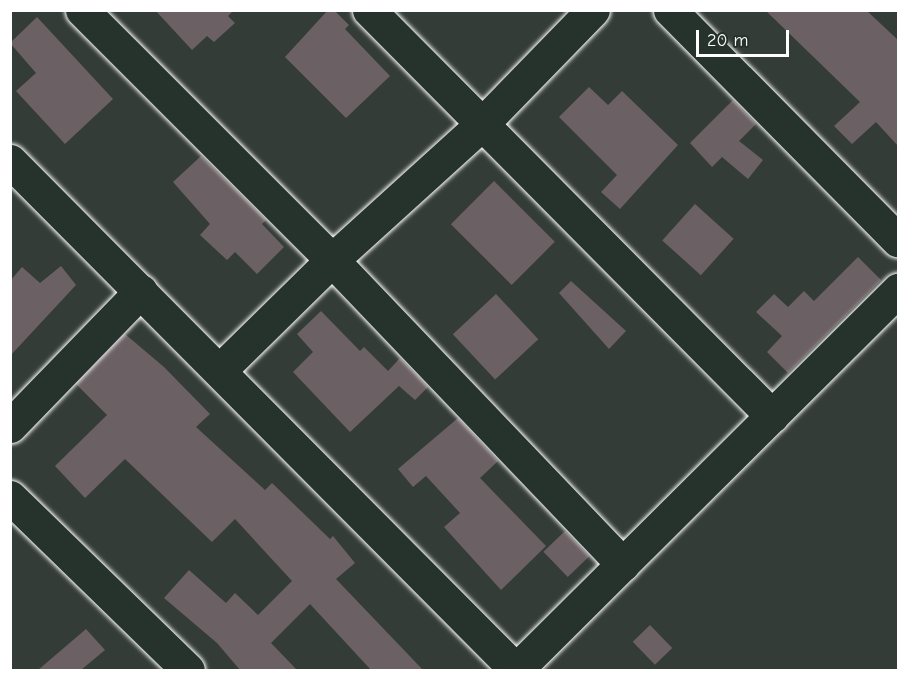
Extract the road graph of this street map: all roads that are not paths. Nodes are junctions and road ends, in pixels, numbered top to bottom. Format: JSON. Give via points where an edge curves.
{"nodes":[{"id":1,"x":82,"y":10,"type":"edge"},
{"id":2,"x":593,"y":10,"type":"edge"},
{"id":3,"x":670,"y":10,"type":"edge"},
{"id":4,"x":374,"y":12,"type":"edge"},
{"id":5,"x":482,"y":123,"type":"junction"},
{"id":6,"x":10,"y":162,"type":"edge"},
{"id":7,"x":898,"y":240,"type":"edge"},
{"id":8,"x":332,"y":260,"type":"junction"},
{"id":9,"x":898,"y":290,"type":"edge"},
{"id":10,"x":141,"y":291,"type":"junction"},
{"id":11,"x":220,"y":370,"type":"junction"},
{"id":12,"x":772,"y":416,"type":"junction"},
{"id":13,"x":10,"y":426,"type":"edge"},
{"id":14,"x":10,"y":497,"type":"edge"},
{"id":15,"x":623,"y":564,"type":"junction"},
{"id":16,"x":188,"y":670,"type":"edge"},
{"id":17,"x":516,"y":670,"type":"edge"}],
"edges":[{"from":1,"to":8,"type":"street"},
{"from":2,"to":5,"type":"street"},
{"from":3,"to":7,"type":"street"},
{"from":4,"to":5,"type":"street"},
{"from":5,"to":8,"type":"street"},
{"from":5,"to":12,"type":"street"},
{"from":6,"to":10,"type":"street"},
{"from":8,"to":11,"type":"street"},
{"from":8,"to":15,"type":"street"},
{"from":9,"to":12,"type":"street"},
{"from":10,"to":11,"type":"street"},
{"from":10,"to":13,"type":"street"},
{"from":11,"to":17,"type":"street"},
{"from":12,"to":15,"type":"street"},
{"from":14,"to":16,"type":"street"},
{"from":15,"to":17,"type":"street"}]}
